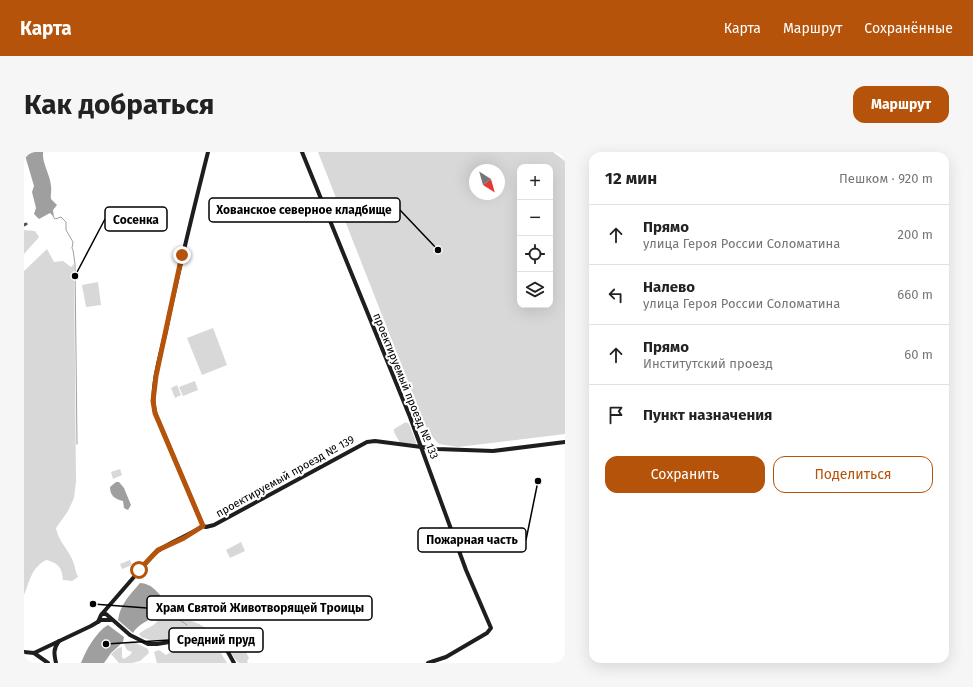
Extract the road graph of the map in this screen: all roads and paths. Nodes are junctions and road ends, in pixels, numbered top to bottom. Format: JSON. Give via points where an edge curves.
{"nodes":[{"id":1,"x":208,"y":152,"type":"edge"},
{"id":2,"x":302,"y":152,"type":"edge"},
{"id":3,"x":565,"y":442,"type":"edge"},
{"id":4,"x":422,"y":448,"type":"junction"},
{"id":5,"x":203,"y":526,"type":"junction"},
{"id":6,"x":104,"y":617,"type":"junction"},
{"id":7,"x":60,"y":641,"type":"junction"},
{"id":8,"x":24,"y":652,"type":"edge"},
{"id":9,"x":34,"y":653,"type":"junction"},
{"id":10,"x":48,"y":663,"type":"edge"},
{"id":11,"x":56,"y":663,"type":"edge"},
{"id":12,"x":234,"y":663,"type":"edge"},
{"id":13,"x":428,"y":663,"type":"edge"}],
"edges":[{"from":1,"to":5,"type":"street","via":[[177,279],[153,401],[155,413]]},
{"from":2,"to":4,"type":"street","name":"проектируемый проезд № 133"},
{"from":3,"to":4,"type":"street","name":"проектируемый проезд № 139","via":[[493,451]]},
{"from":4,"to":5,"type":"street","name":"проектируемый проезд № 139","via":[[367,442],[214,525]]},
{"from":4,"to":13,"type":"street","name":"проектируемый проезд № 133","via":[[490,628],[487,633],[446,657]]},
{"from":5,"to":6,"type":"street","name":"проектируемый проезд № 139","via":[[158,550],[109,606]]},
{"from":6,"to":7,"type":"street","name":"проектируемый проезд № 139"},
{"from":6,"to":12,"type":"street","via":[[148,644],[217,636]]},
{"from":7,"to":9,"type":"street"},
{"from":7,"to":11,"type":"street","via":[[54,648]]},
{"from":8,"to":9,"type":"street"},
{"from":9,"to":10,"type":"street"}]}
